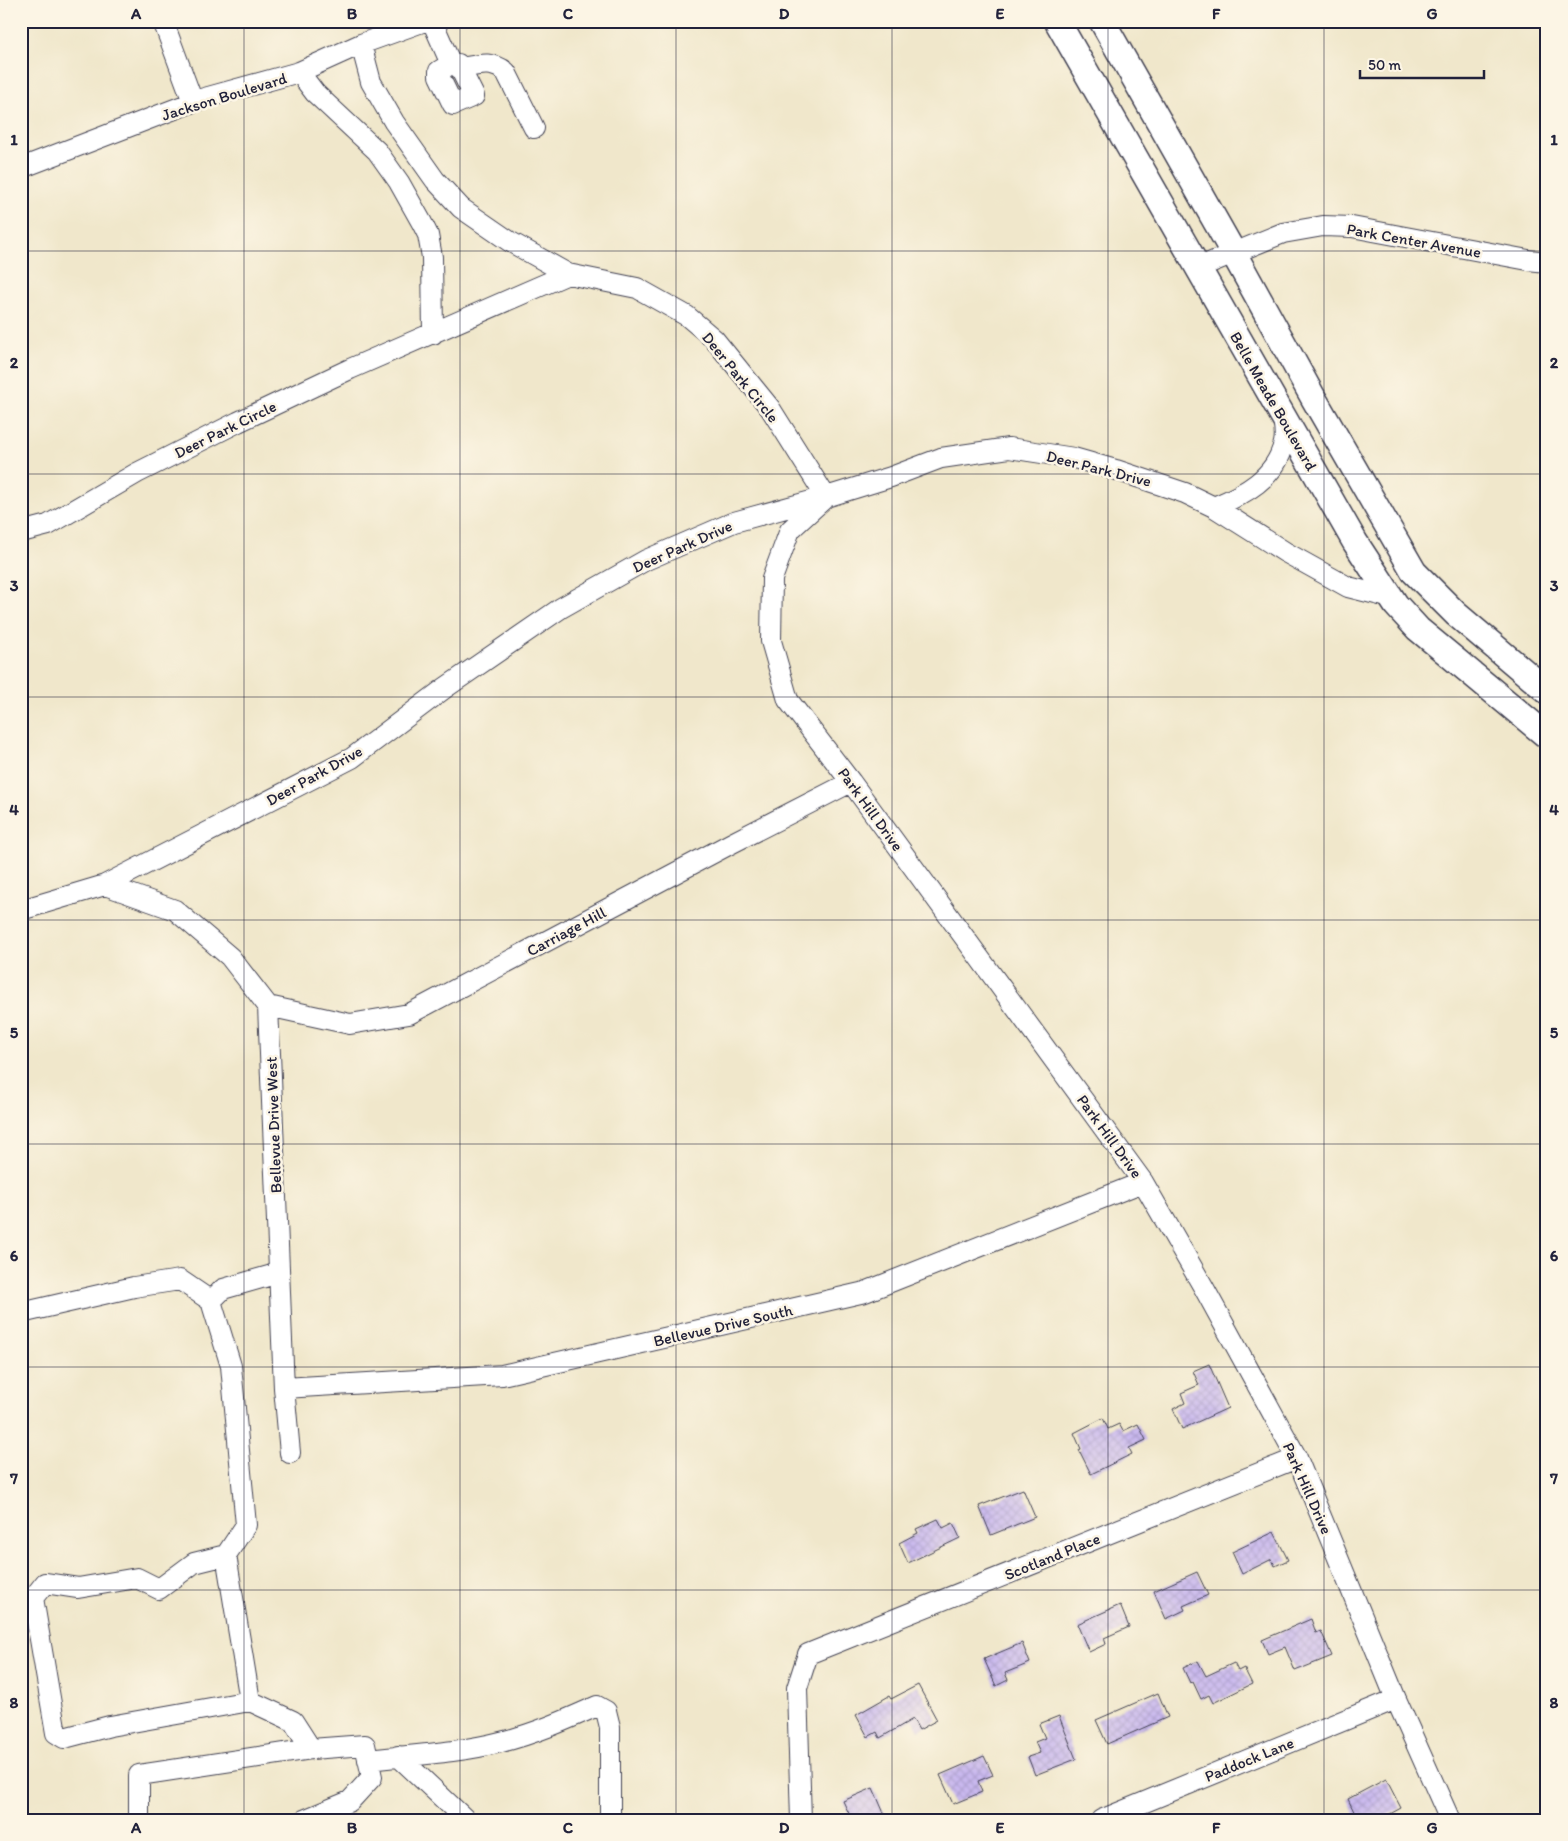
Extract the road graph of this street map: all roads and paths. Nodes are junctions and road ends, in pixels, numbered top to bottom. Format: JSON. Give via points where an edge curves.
{"nodes":[{"id":1,"x":163,"y":21,"type":"edge"},
{"id":2,"x":425,"y":21,"type":"edge"},
{"id":3,"x":432,"y":21,"type":"edge"},
{"id":4,"x":1057,"y":21,"type":"edge"},
{"id":5,"x":1102,"y":21,"type":"edge"},
{"id":6,"x":361,"y":44,"type":"junction"},
{"id":7,"x":299,"y":72,"type":"junction"},
{"id":8,"x":1141,"y":89,"type":"junction"},
{"id":9,"x":193,"y":102,"type":"junction"},
{"id":10,"x":1106,"y":107,"type":"junction"},
{"id":11,"x":534,"y":128,"type":"dead end"},
{"id":12,"x":21,"y":168,"type":"edge"},
{"id":13,"x":1234,"y":252,"type":"junction"},
{"id":14,"x":1547,"y":262,"type":"edge"},
{"id":15,"x":1197,"y":268,"type":"junction"},
{"id":16,"x":568,"y":274,"type":"junction"},
{"id":17,"x":433,"y":334,"type":"junction"},
{"id":18,"x":1314,"y":399,"type":"junction"},
{"id":19,"x":1282,"y":414,"type":"junction"},
{"id":20,"x":826,"y":497,"type":"junction"},
{"id":21,"x":1214,"y":507,"type":"junction"},
{"id":22,"x":21,"y":532,"type":"edge"},
{"id":23,"x":1419,"y":577,"type":"junction"},
{"id":24,"x":1392,"y":598,"type":"junction"},
{"id":25,"x":1547,"y":691,"type":"edge"},
{"id":26,"x":1547,"y":736,"type":"edge"},
{"id":27,"x":851,"y":782,"type":"junction"},
{"id":28,"x":105,"y":885,"type":"junction"},
{"id":29,"x":21,"y":910,"type":"edge"},
{"id":30,"x":268,"y":1006,"type":"junction"},
{"id":31,"x":1143,"y":1182,"type":"junction"},
{"id":32,"x":279,"y":1273,"type":"junction"},
{"id":33,"x":211,"y":1301,"type":"junction"},
{"id":34,"x":21,"y":1313,"type":"edge"},
{"id":35,"x":284,"y":1388,"type":"junction"},
{"id":36,"x":290,"y":1453,"type":"dead end"},
{"id":37,"x":1297,"y":1458,"type":"junction"},
{"id":38,"x":226,"y":1555,"type":"junction"},
{"id":39,"x":1396,"y":1698,"type":"junction"},
{"id":40,"x":250,"y":1701,"type":"junction"},
{"id":41,"x":311,"y":1749,"type":"junction"},
{"id":42,"x":398,"y":1756,"type":"junction"},
{"id":43,"x":368,"y":1760,"type":"junction"},
{"id":44,"x":139,"y":1820,"type":"edge"},
{"id":45,"x":304,"y":1820,"type":"edge"},
{"id":46,"x":466,"y":1820,"type":"edge"},
{"id":47,"x":610,"y":1820,"type":"edge"},
{"id":48,"x":800,"y":1820,"type":"edge"},
{"id":49,"x":1101,"y":1820,"type":"edge"},
{"id":50,"x":1450,"y":1820,"type":"edge"}],
"edges":[{"from":1,"to":9,"type":"street"},
{"from":2,"to":6,"type":"street","name":"Jackson Boulevard"},
{"from":3,"to":11,"type":"street","via":[[456,66],[487,64],[506,72]]},
{"from":4,"to":10,"type":"main road","name":"Belle Meade Boulevard"},
{"from":5,"to":8,"type":"main road"},
{"from":6,"to":7,"type":"street","name":"Jackson Boulevard"},
{"from":6,"to":16,"type":"street","via":[[371,82],[394,122],[436,180],[461,208],[501,236]]},
{"from":7,"to":9,"type":"street","name":"Jackson Boulevard"},
{"from":7,"to":17,"type":"street","via":[[316,93],[377,151],[422,223],[432,257]]},
{"from":8,"to":10,"type":"main road"},
{"from":8,"to":13,"type":"main road"},
{"from":9,"to":12,"type":"street","name":"Jackson Boulevard"},
{"from":10,"to":15,"type":"main road","name":"Belle Meade Boulevard"},
{"from":13,"to":14,"type":"street","name":"Park Center Avenue","via":[[1283,233],[1323,226],[1352,227]]},
{"from":13,"to":15,"type":"street","name":"Park Center Avenue"},
{"from":13,"to":18,"type":"main road"},
{"from":15,"to":19,"type":"main road","name":"Belle Meade Boulevard"},
{"from":16,"to":17,"type":"street","name":"Deer Park Circle"},
{"from":16,"to":20,"type":"street","name":"Deer Park Circle","via":[[637,288],[687,316],[714,339],[770,408]]},
{"from":17,"to":22,"type":"street","name":"Deer Park Circle","via":[[238,422],[137,473],[48,525]]},
{"from":18,"to":19,"type":"main road"},
{"from":18,"to":23,"type":"main road"},
{"from":19,"to":21,"type":"street","via":[[1284,444],[1268,472],[1255,486]]},
{"from":19,"to":24,"type":"main road","name":"Belle Meade Boulevard"},
{"from":20,"to":21,"type":"street","name":"Deer Park Drive","via":[[941,458],[1009,448],[1074,458],[1116,470],[1185,493]]},
{"from":20,"to":27,"type":"street","name":"Park Hill Drive","via":[[790,530],[772,579],[771,641],[788,700]]},
{"from":20,"to":28,"type":"street","name":"Deer Park Drive","via":[[734,522],[646,560],[561,608],[445,688],[352,758]]},
{"from":21,"to":24,"type":"street","name":"Deer Park Drive","via":[[1348,588]]},
{"from":23,"to":24,"type":"main road"},
{"from":23,"to":25,"type":"main road","via":[[1456,614]]},
{"from":24,"to":26,"type":"main road","name":"Belle Meade Boulevard","via":[[1418,629]]},
{"from":27,"to":30,"type":"street","name":"Carriage Hill","via":[[409,1014],[350,1024]]},
{"from":27,"to":31,"type":"street","name":"Park Hill Drive"},
{"from":28,"to":29,"type":"street","name":"Deer Park Drive"},
{"from":28,"to":30,"type":"street","via":[[175,910],[230,957]]},
{"from":30,"to":32,"type":"street","name":"Bellevue Drive West"},
{"from":31,"to":35,"type":"street","name":"Bellevue Drive South","via":[[866,1292],[502,1375]]},
{"from":31,"to":37,"type":"street","name":"Park Hill Drive"},
{"from":32,"to":33,"type":"street","via":[[223,1289]]},
{"from":32,"to":35,"type":"street","name":"Bellevue Drive West"},
{"from":33,"to":34,"type":"street","via":[[180,1280],[134,1286]]},
{"from":33,"to":38,"type":"street","via":[[231,1366],[246,1525]]},
{"from":35,"to":36,"type":"street","name":"Bellevue Drive West"},
{"from":37,"to":39,"type":"street","name":"Park Hill Drive"},
{"from":37,"to":48,"type":"street","name":"Scotland Place","via":[[808,1654],[797,1688]]},
{"from":38,"to":40,"type":"street"},
{"from":38,"to":40,"type":"street","via":[[194,1563],[159,1590],[137,1578],[78,1588],[45,1583],[33,1598],[56,1733],[64,1738],[110,1726]]},
{"from":39,"to":49,"type":"street","name":"Paddock Lane"},
{"from":39,"to":50,"type":"street","name":"Park Hill Drive"},
{"from":40,"to":41,"type":"street","via":[[293,1721]]},
{"from":41,"to":43,"type":"street","via":[[365,1745]]},
{"from":41,"to":44,"type":"street","via":[[139,1776]]},
{"from":42,"to":43,"type":"street"},
{"from":42,"to":46,"type":"street"},
{"from":42,"to":47,"type":"street","via":[[501,1742],[597,1706],[606,1711],[610,1727]]},
{"from":43,"to":45,"type":"street","via":[[372,1777],[350,1801]]}]}
